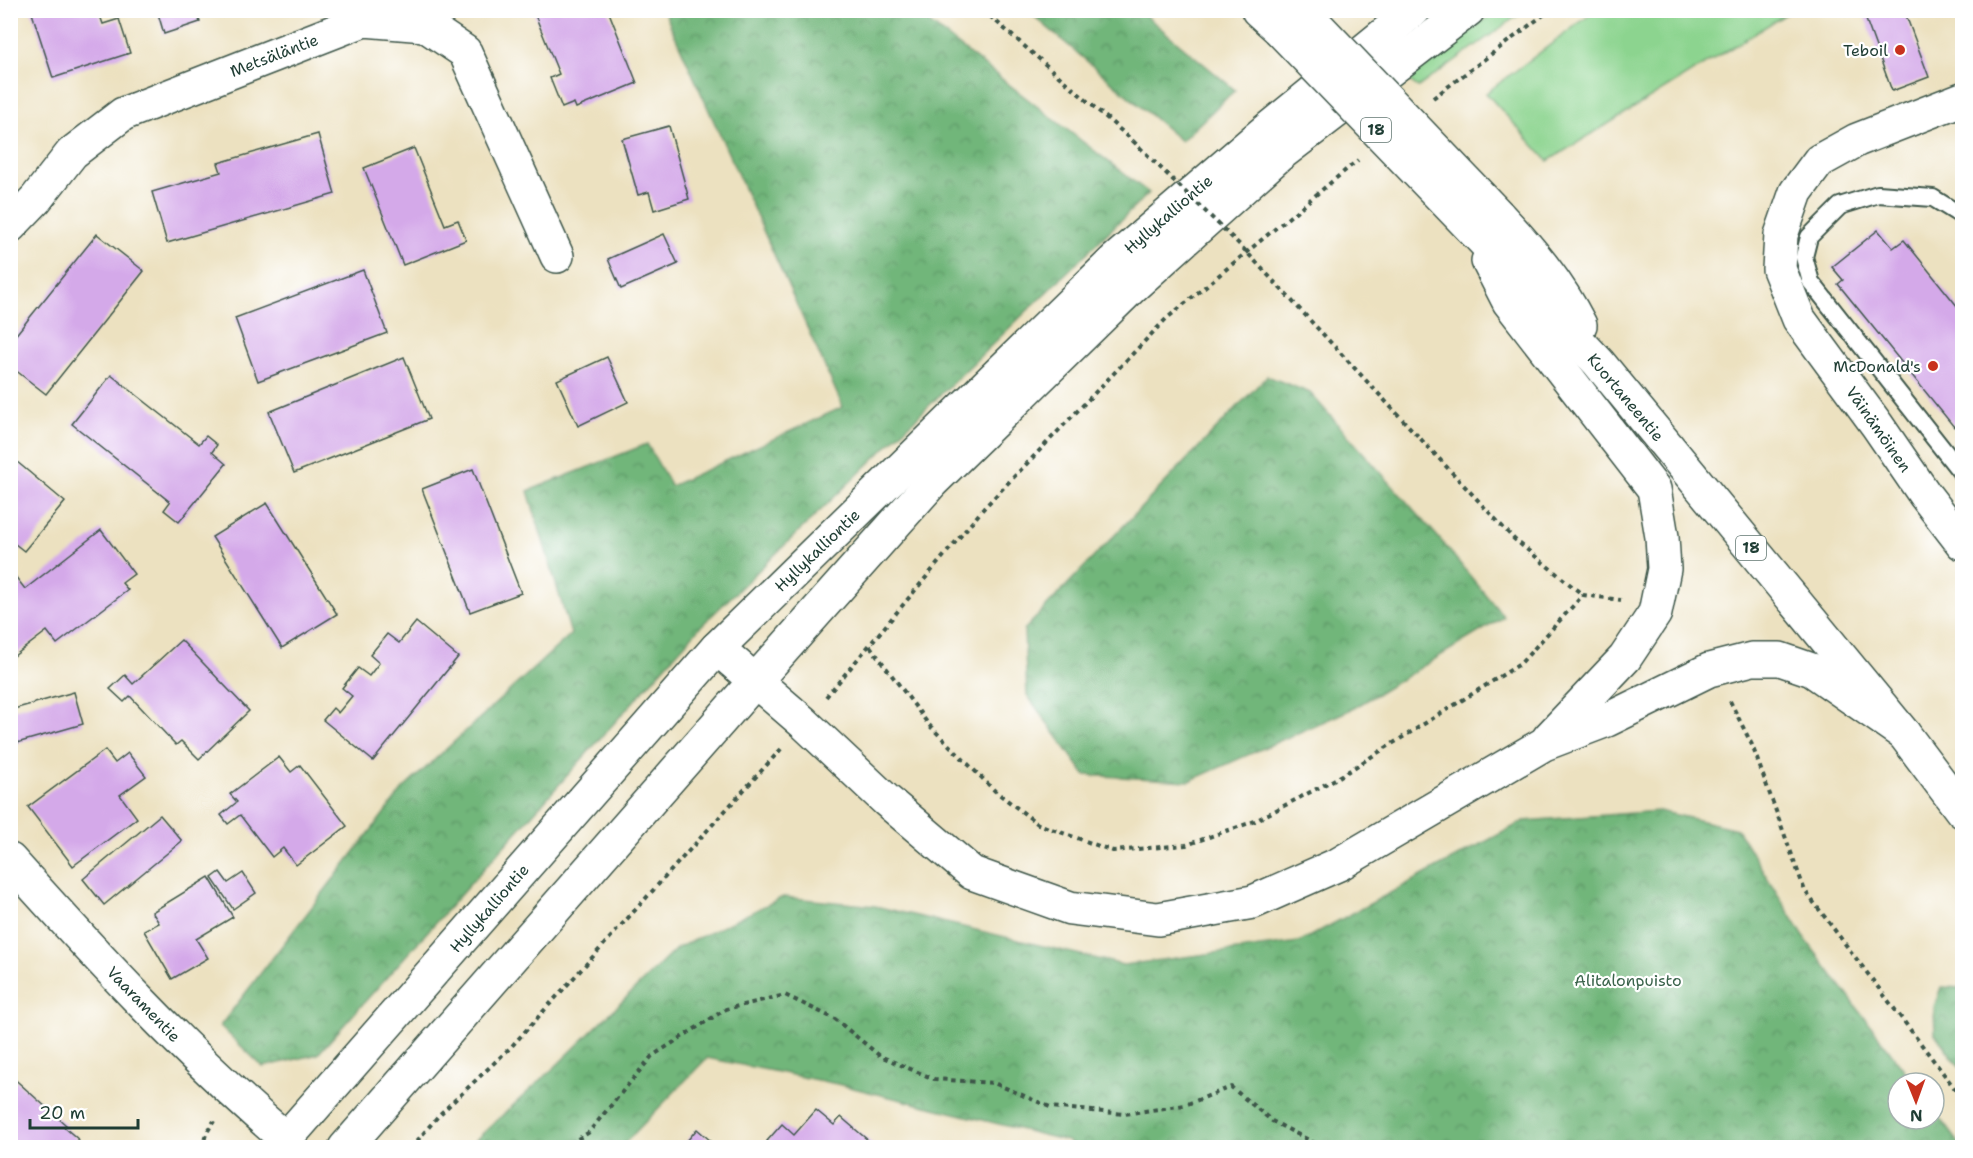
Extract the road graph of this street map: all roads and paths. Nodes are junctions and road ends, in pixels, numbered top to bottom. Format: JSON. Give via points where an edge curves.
{"nodes":[{"id":1,"x":983,"y":10,"type":"edge"},
{"id":2,"x":1414,"y":10,"type":"edge"},
{"id":3,"x":1468,"y":10,"type":"edge"},
{"id":4,"x":1550,"y":10,"type":"edge"},
{"id":5,"x":1280,"y":17,"type":"edge"},
{"id":6,"x":1962,"y":99,"type":"edge"},
{"id":7,"x":1428,"y":102,"type":"dead end"},
{"id":8,"x":1365,"y":154,"type":"dead end"},
{"id":9,"x":1962,"y":216,"type":"edge"},
{"id":10,"x":1486,"y":223,"type":"junction"},
{"id":11,"x":10,"y":226,"type":"edge"},
{"id":12,"x":557,"y":256,"type":"dead end"},
{"id":13,"x":1347,"y":360,"type":"dead end"},
{"id":14,"x":1960,"y":471,"type":"dead end"},
{"id":15,"x":1962,"y":543,"type":"edge"},
{"id":16,"x":1583,"y":595,"type":"dead end"},
{"id":17,"x":870,"y":646,"type":"junction"},
{"id":18,"x":717,"y":648,"type":"junction"},
{"id":19,"x":844,"y":676,"type":"dead end"},
{"id":20,"x":755,"y":681,"type":"junction"},
{"id":21,"x":1904,"y":734,"type":"junction"},
{"id":22,"x":1544,"y":744,"type":"junction"},
{"id":23,"x":753,"y":780,"type":"dead end"},
{"id":24,"x":1962,"y":811,"type":"edge"},
{"id":25,"x":10,"y":860,"type":"edge"},
{"id":26,"x":286,"y":1145,"type":"edge"},
{"id":27,"x":345,"y":1148,"type":"edge"},
{"id":28,"x":411,"y":1148,"type":"edge"},
{"id":29,"x":562,"y":1148,"type":"edge"},
{"id":30,"x":1324,"y":1148,"type":"edge"}],
"edges":[{"from":1,"to":13,"type":"path","bridge":true,"via":[[1133,141],[1240,245]]},
{"from":2,"to":18,"type":"main road","name":"Hyllykalliontie","via":[[1115,260]]},
{"from":3,"to":20,"type":"main road","name":"Hyllykalliontie","via":[[1278,156],[1132,287],[932,482]]},
{"from":4,"to":7,"type":"path"},
{"from":5,"to":10,"type":"main road","name":"Kuortaneentie","number":"18","bridge":true},
{"from":6,"to":15,"type":"main road","name":"Väinämöinen","via":[[1857,140],[1818,161],[1796,192],[1781,235],[1779,269],[1799,318]]},
{"from":8,"to":17,"type":"path","via":[[1167,319],[984,508]]},
{"from":9,"to":14,"type":"lane","via":[[1933,198],[1878,194],[1840,206],[1809,237],[1804,257],[1811,282]]},
{"from":10,"to":21,"type":"main road","name":"Kuortaneentie","number":"18"},
{"from":10,"to":22,"type":"main road","via":[[1509,302],[1654,489],[1662,537],[1664,569],[1655,613],[1625,658]]},
{"from":11,"to":12,"type":"main road","name":"Metsäläntie","via":[[72,153],[123,114],[364,20],[425,25],[465,52]]},
{"from":16,"to":17,"type":"path","via":[[1520,664],[1339,777],[1255,821],[1186,845],[1113,851],[1038,824],[995,791],[929,725]]},
{"from":17,"to":19,"type":"path"},
{"from":18,"to":20,"type":"main road"},
{"from":18,"to":26,"type":"main road","name":"Hyllykalliontie"},
{"from":20,"to":22,"type":"main road","via":[[972,873],[1070,908],[1158,919],[1253,902],[1339,864]]},
{"from":20,"to":27,"type":"main road","name":"Hyllykalliontie"},
{"from":21,"to":22,"type":"main road","via":[[1812,670],[1780,659],[1752,659],[1709,670],[1607,720]]},
{"from":21,"to":24,"type":"main road","name":"Kuortaneentie","number":"18"},
{"from":23,"to":28,"type":"path","via":[[511,1047],[439,1115]]},
{"from":25,"to":26,"type":"main road","name":"Vaaramentie","via":[[138,1000]]},
{"from":29,"to":30,"type":"path","via":[[588,1133],[651,1056],[726,1009],[785,995],[835,1019],[880,1056],[934,1079],[994,1083],[1050,1107],[1125,1114],[1185,1105],[1231,1087],[1272,1120]]}]}
